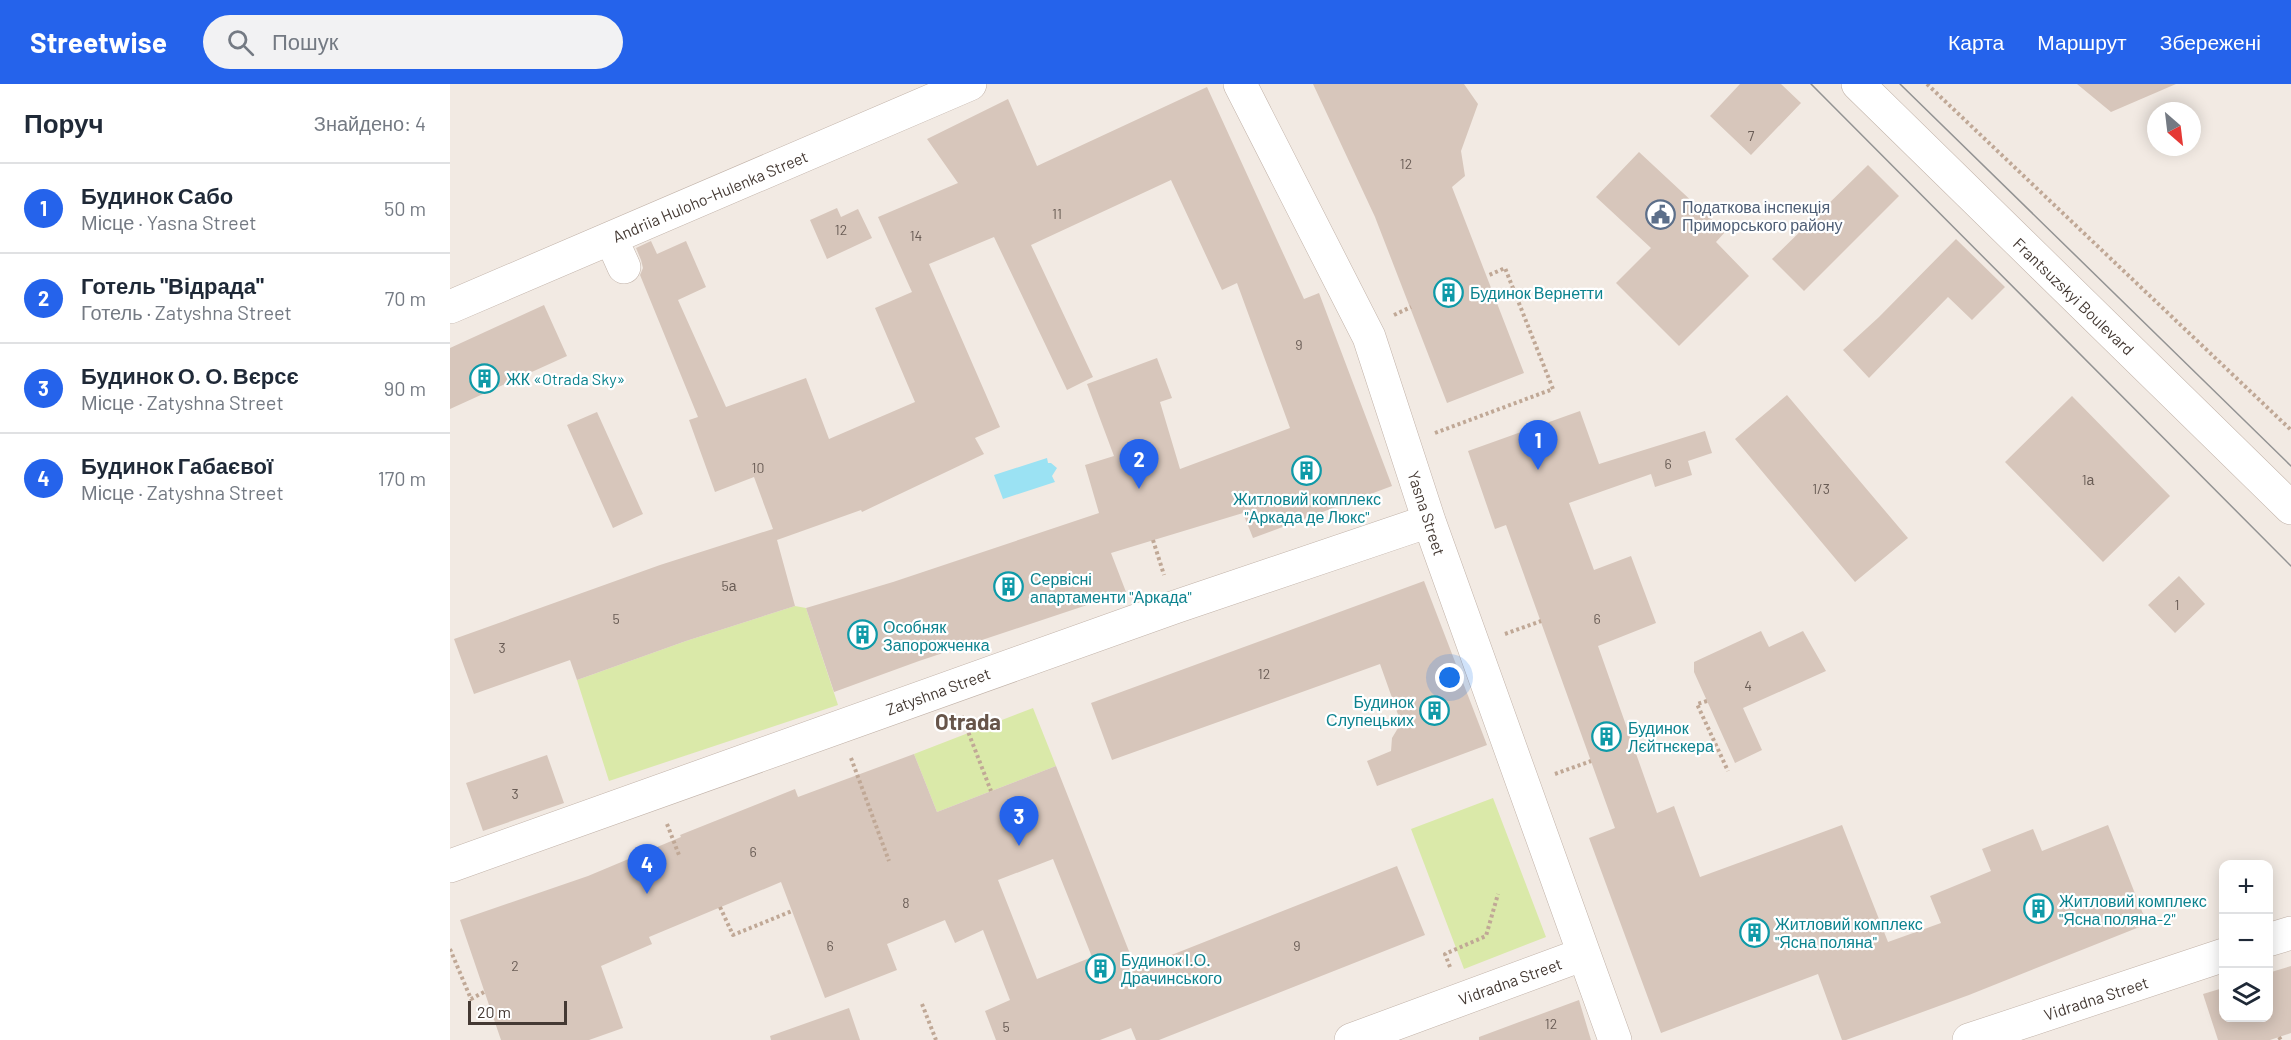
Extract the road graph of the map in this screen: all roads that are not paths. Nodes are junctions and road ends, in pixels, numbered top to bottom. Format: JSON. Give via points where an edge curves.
{"nodes":[{"id":1,"x":970,"y":84,"type":"edge"},
{"id":2,"x":1240,"y":84,"type":"edge"},
{"id":3,"x":1858,"y":84,"type":"edge"},
{"id":4,"x":611,"y":238,"type":"junction"},
{"id":5,"x":624,"y":267,"type":"dead end"},
{"id":6,"x":450,"y":308,"type":"edge"},
{"id":7,"x":2291,"y":508,"type":"edge"},
{"id":8,"x":1429,"y":521,"type":"junction"},
{"id":9,"x":450,"y":866,"type":"edge"},
{"id":10,"x":2291,"y":933,"type":"edge"},
{"id":11,"x":2273,"y":938,"type":"edge"},
{"id":12,"x":1584,"y":954,"type":"junction"},
{"id":13,"x":2219,"y":956,"type":"edge"},
{"id":14,"x":1351,"y":1040,"type":"edge"},
{"id":15,"x":1615,"y":1040,"type":"edge"},
{"id":16,"x":1969,"y":1040,"type":"edge"}],
"edges":[{"from":1,"to":4,"type":"street","name":"Andriia Huloho-Hulenka Street"},
{"from":2,"to":8,"type":"street","name":"Yasna Street","via":[[1369,336]]},
{"from":3,"to":7,"type":"street","name":"Frantsuzskyi Boulevard"},
{"from":4,"to":5,"type":"street"},
{"from":4,"to":6,"type":"street","name":"Andriia Huloho-Hulenka Street"},
{"from":8,"to":9,"type":"street","name":"Zatyshna Street"},
{"from":8,"to":12,"type":"street","name":"Yasna Street"},
{"from":10,"to":11,"type":"street"},
{"from":12,"to":14,"type":"street","name":"Vidradna Street"},
{"from":12,"to":15,"type":"street","name":"Vidradna Street"},
{"from":13,"to":16,"type":"street","name":"Vidradna Street"}]}
